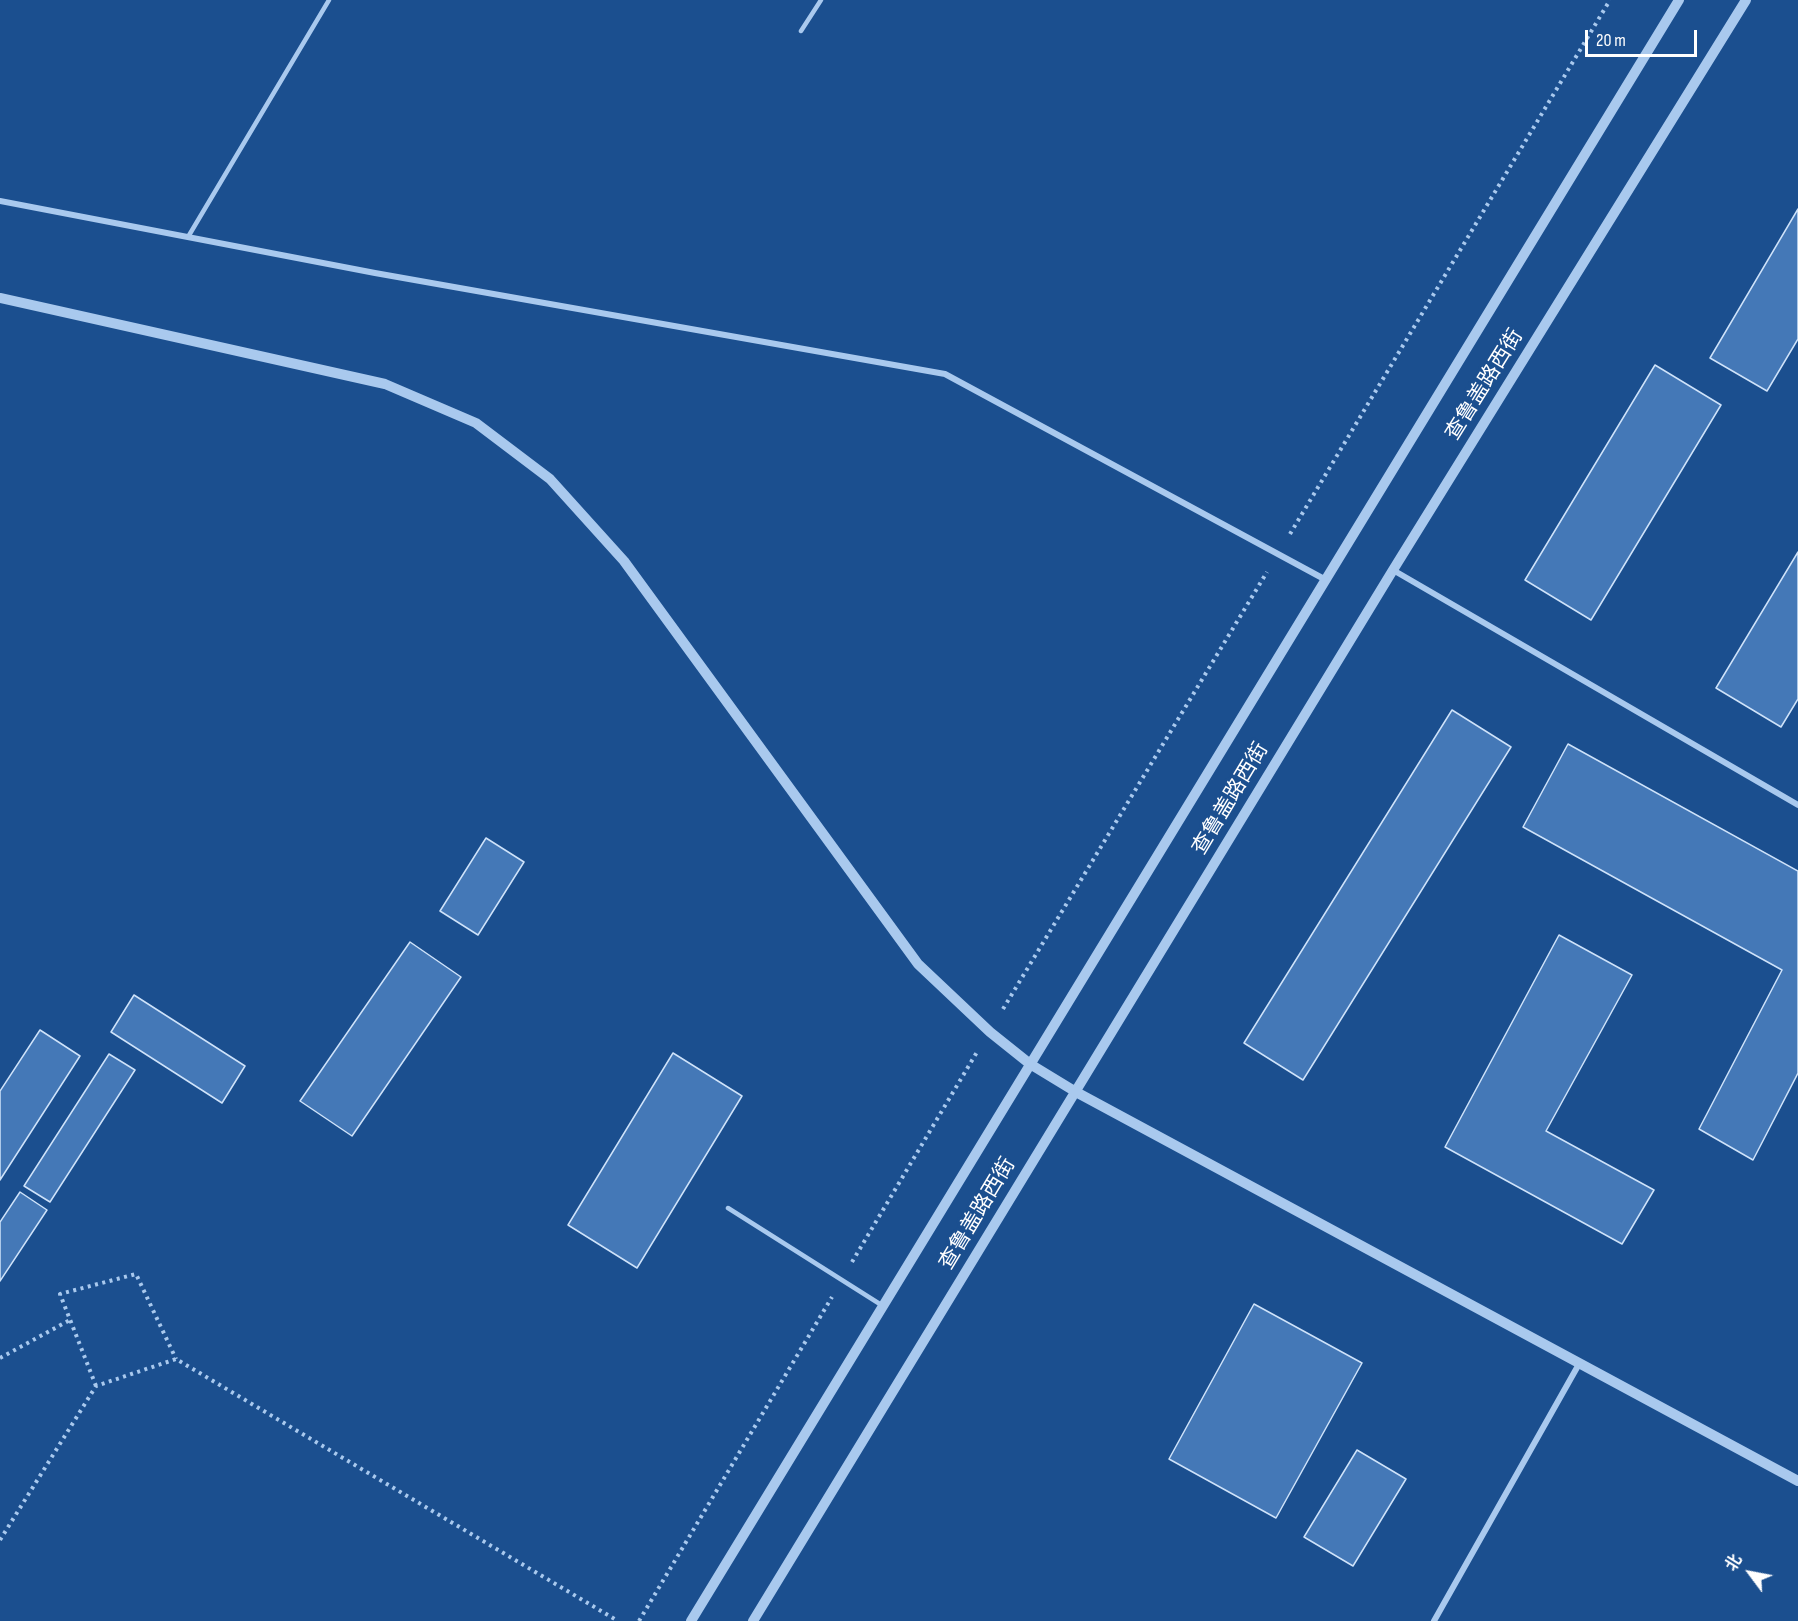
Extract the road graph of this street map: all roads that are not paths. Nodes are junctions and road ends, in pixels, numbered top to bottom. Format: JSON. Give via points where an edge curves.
{"nodes":[{"id":1,"x":329,"y":0,"type":"edge"},
{"id":2,"x":821,"y":0,"type":"edge"},
{"id":3,"x":1679,"y":0,"type":"edge"},
{"id":4,"x":1746,"y":0,"type":"edge"},
{"id":5,"x":801,"y":31,"type":"dead end"},
{"id":6,"x":0,"y":201,"type":"edge"},
{"id":7,"x":188,"y":237,"type":"junction"},
{"id":8,"x":0,"y":298,"type":"edge"},
{"id":9,"x":1393,"y":570,"type":"junction"},
{"id":10,"x":1326,"y":580,"type":"junction"},
{"id":11,"x":1798,"y":805,"type":"edge"},
{"id":12,"x":1030,"y":1064,"type":"junction"},
{"id":13,"x":1076,"y":1092,"type":"junction"},
{"id":14,"x":728,"y":1208,"type":"dead end"},
{"id":15,"x":883,"y":1306,"type":"junction"},
{"id":16,"x":1579,"y":1364,"type":"junction"},
{"id":17,"x":1798,"y":1481,"type":"edge"},
{"id":18,"x":691,"y":1621,"type":"edge"},
{"id":19,"x":753,"y":1621,"type":"edge"},
{"id":20,"x":1434,"y":1621,"type":"edge"}],
"edges":[{"from":1,"to":7,"type":"lane"},
{"from":2,"to":5,"type":"lane"},
{"from":3,"to":10,"type":"street","name":"查鲁盖路西街"},
{"from":4,"to":9,"type":"street","name":"查鲁盖路西街"},
{"from":6,"to":7,"type":"street"},
{"from":7,"to":10,"type":"street","via":[[945,374]]},
{"from":8,"to":12,"type":"street","via":[[385,384],[476,423],[550,479],[624,561],[918,964]]},
{"from":9,"to":11,"type":"street"},
{"from":9,"to":13,"type":"street","name":"查鲁盖路西街"},
{"from":10,"to":12,"type":"street","name":"查鲁盖路西街"},
{"from":12,"to":13,"type":"street"},
{"from":12,"to":15,"type":"street","name":"查鲁盖路西街"},
{"from":13,"to":16,"type":"street"},
{"from":13,"to":19,"type":"street","name":"查鲁盖路西街"},
{"from":14,"to":15,"type":"lane"},
{"from":15,"to":18,"type":"street","name":"查鲁盖路西街"},
{"from":16,"to":17,"type":"street"},
{"from":16,"to":20,"type":"street"}]}
